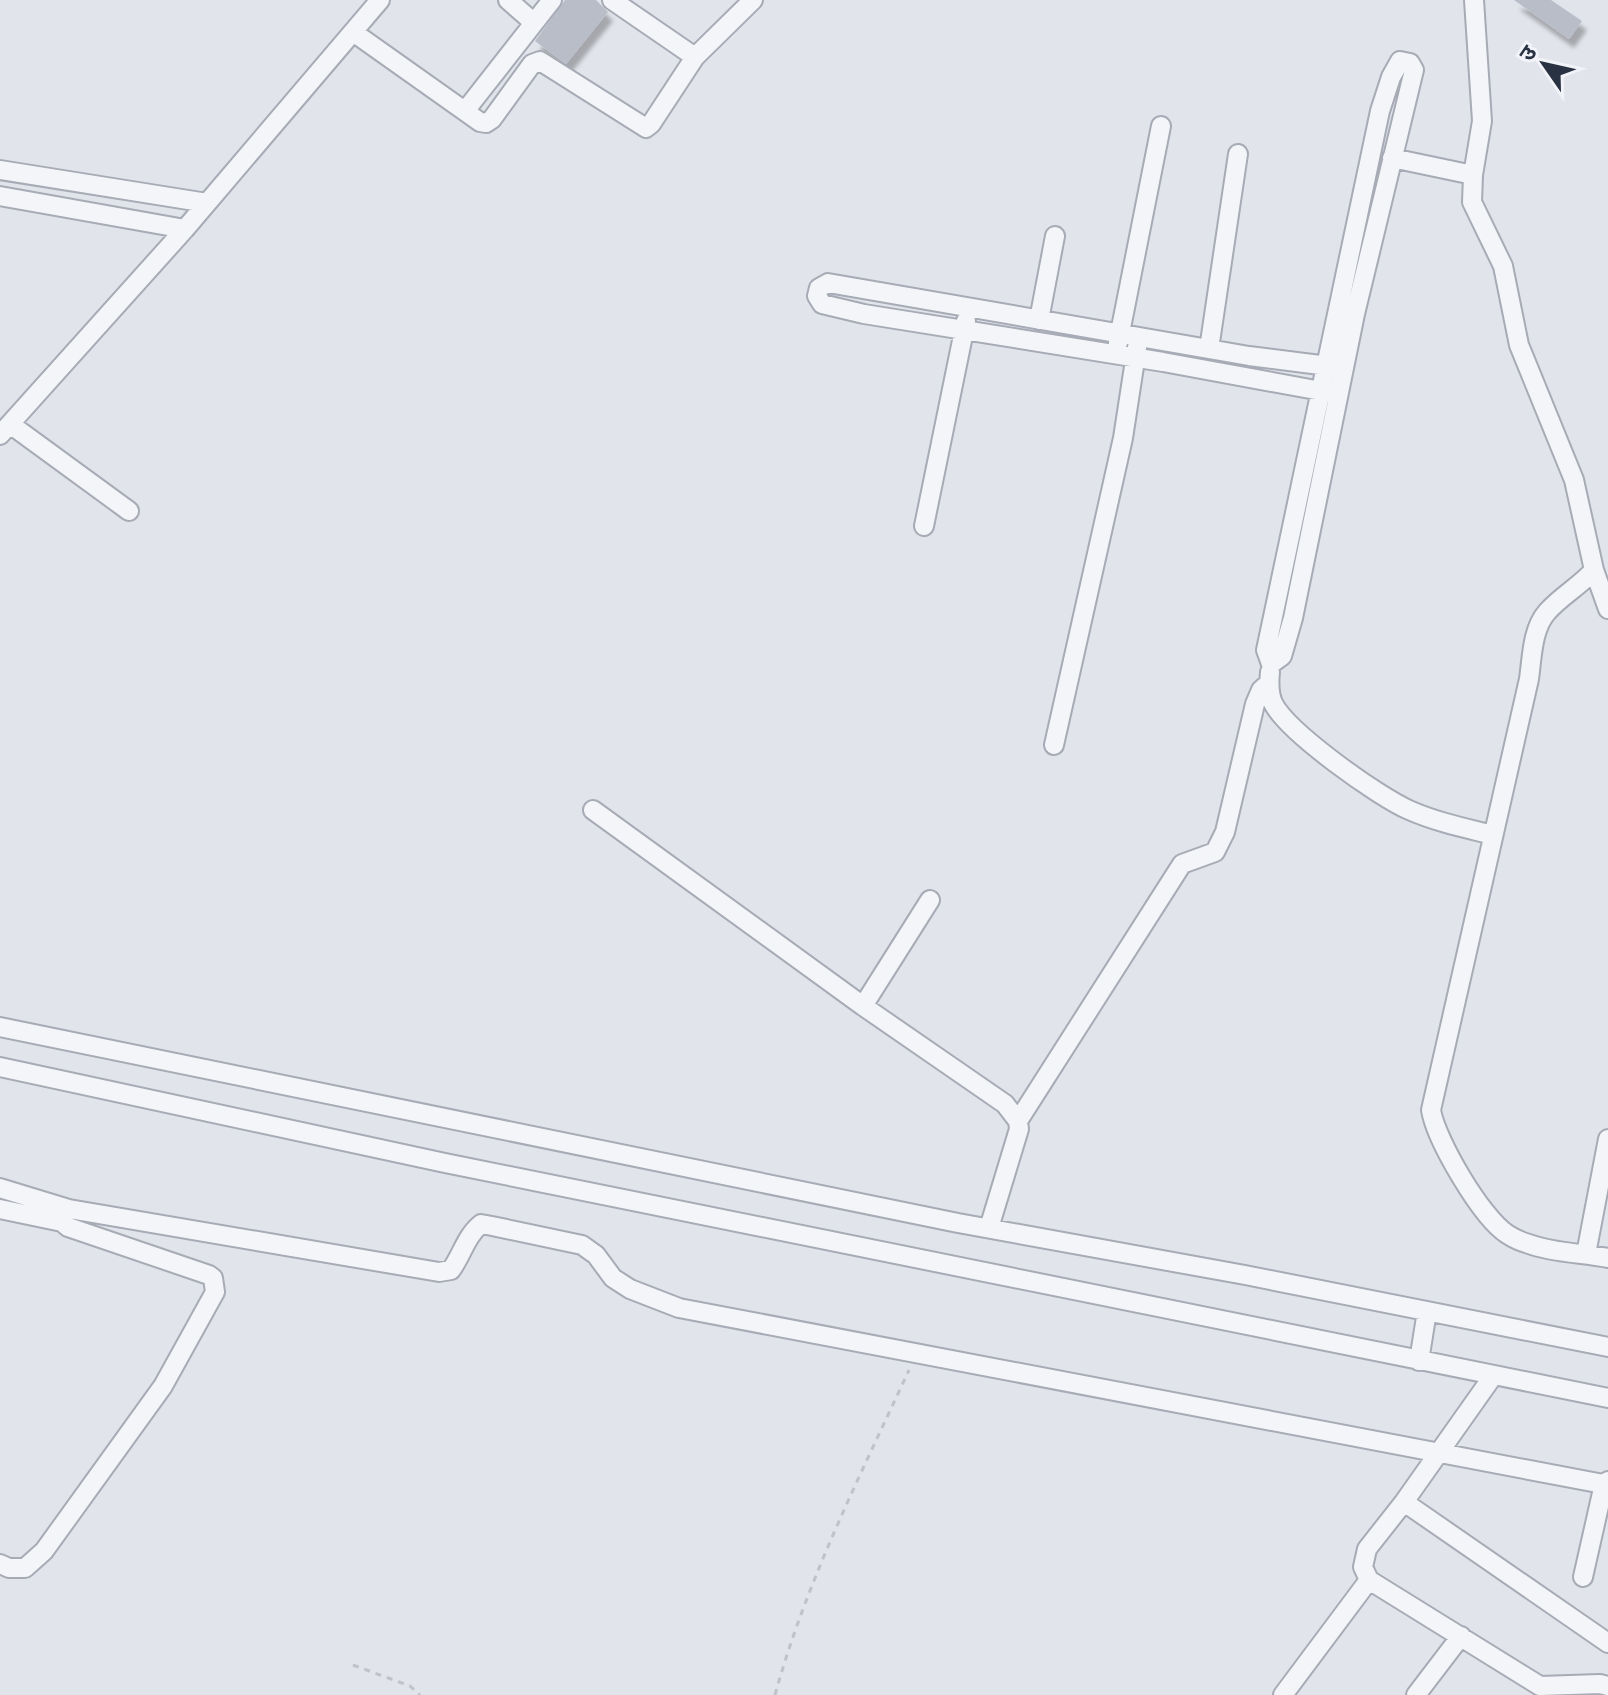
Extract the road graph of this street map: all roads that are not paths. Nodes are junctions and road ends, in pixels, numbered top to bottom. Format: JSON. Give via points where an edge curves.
{"nodes":[{"id":1,"x":380,"y":0,"type":"edge"},
{"id":2,"x":508,"y":0,"type":"edge"},
{"id":3,"x":552,"y":0,"type":"edge"},
{"id":4,"x":612,"y":0,"type":"edge"},
{"id":5,"x":753,"y":0,"type":"edge"},
{"id":6,"x":1474,"y":0,"type":"edge"},
{"id":7,"x":533,"y":22,"type":"junction"},
{"id":8,"x":353,"y":32,"type":"junction"},
{"id":9,"x":695,"y":57,"type":"junction"},
{"id":10,"x":465,"y":111,"type":"junction"},
{"id":11,"x":1161,"y":126,"type":"dead end"},
{"id":12,"x":1238,"y":154,"type":"dead end"},
{"id":13,"x":1392,"y":158,"type":"junction"},
{"id":14,"x":0,"y":170,"type":"edge"},
{"id":15,"x":1473,"y":175,"type":"junction"},
{"id":16,"x":0,"y":196,"type":"edge"},
{"id":17,"x":207,"y":203,"type":"junction"},
{"id":18,"x":185,"y":229,"type":"junction"},
{"id":19,"x":1055,"y":236,"type":"dead end"},
{"id":20,"x":969,"y":306,"type":"junction"},
{"id":21,"x":1039,"y":320,"type":"junction"},
{"id":22,"x":964,"y":330,"type":"junction"},
{"id":23,"x":1119,"y":334,"type":"junction"},
{"id":24,"x":1140,"y":337,"type":"junction"},
{"id":25,"x":1209,"y":349,"type":"junction"},
{"id":26,"x":1126,"y":357,"type":"junction"},
{"id":27,"x":1335,"y":366,"type":"junction"},
{"id":28,"x":1330,"y":393,"type":"junction"},
{"id":29,"x":5,"y":430,"type":"edge"},
{"id":30,"x":129,"y":511,"type":"dead end"},
{"id":31,"x":924,"y":526,"type":"dead end"},
{"id":32,"x":1594,"y":570,"type":"junction"},
{"id":33,"x":1608,"y":609,"type":"edge"},
{"id":34,"x":1270,"y":674,"type":"junction"},
{"id":35,"x":1054,"y":745,"type":"dead end"},
{"id":36,"x":593,"y":810,"type":"dead end"},
{"id":37,"x":1493,"y":835,"type":"junction"},
{"id":38,"x":930,"y":900,"type":"dead end"},
{"id":39,"x":863,"y":1006,"type":"junction"},
{"id":40,"x":0,"y":1027,"type":"edge"},
{"id":41,"x":0,"y":1067,"type":"edge"},
{"id":42,"x":1018,"y":1121,"type":"junction"},
{"id":43,"x":1608,"y":1139,"type":"edge"},
{"id":44,"x":0,"y":1188,"type":"edge"},
{"id":45,"x":0,"y":1209,"type":"edge"},
{"id":46,"x":60,"y":1214,"type":"junction"},
{"id":47,"x":989,"y":1228,"type":"junction"},
{"id":48,"x":1586,"y":1254,"type":"junction"},
{"id":49,"x":1608,"y":1258,"type":"edge"},
{"id":50,"x":1427,"y":1311,"type":"junction"},
{"id":51,"x":1608,"y":1347,"type":"edge"},
{"id":52,"x":1419,"y":1361,"type":"junction"},
{"id":53,"x":1493,"y":1376,"type":"junction"},
{"id":54,"x":1608,"y":1398,"type":"edge"},
{"id":55,"x":1438,"y":1454,"type":"junction"},
{"id":56,"x":1607,"y":1483,"type":"edge"},
{"id":57,"x":1404,"y":1502,"type":"junction"},
{"id":58,"x":1601,"y":1527,"type":"edge"},
{"id":59,"x":0,"y":1564,"type":"edge"},
{"id":60,"x":1583,"y":1577,"type":"dead end"},
{"id":61,"x":1369,"y":1580,"type":"junction"},
{"id":62,"x":1461,"y":1636,"type":"junction"},
{"id":63,"x":1608,"y":1643,"type":"edge"},
{"id":64,"x":1608,"y":1686,"type":"edge"},
{"id":65,"x":1537,"y":1690,"type":"edge"},
{"id":66,"x":1283,"y":1695,"type":"edge"},
{"id":67,"x":1416,"y":1695,"type":"edge"}],
"edges":[{"from":1,"to":8,"type":"street"},
{"from":2,"to":7,"type":"street"},
{"from":3,"to":7,"type":"street"},
{"from":4,"to":9,"type":"street"},
{"from":5,"to":9,"type":"street"},
{"from":6,"to":15,"type":"street","via":[[1482,121]]},
{"from":7,"to":10,"type":"street"},
{"from":8,"to":10,"type":"street"},
{"from":8,"to":17,"type":"street"},
{"from":9,"to":10,"type":"street","via":[[646,128],[540,61],[532,64],[486,123]]},
{"from":11,"to":23,"type":"street"},
{"from":12,"to":25,"type":"street"},
{"from":13,"to":15,"type":"street"},
{"from":13,"to":27,"type":"street"},
{"from":13,"to":27,"type":"street","via":[[1414,70],[1400,61],[1380,111]]},
{"from":14,"to":17,"type":"street"},
{"from":15,"to":32,"type":"street","via":[[1472,202],[1503,266],[1519,345],[1574,480]]},
{"from":16,"to":18,"type":"street"},
{"from":17,"to":18,"type":"street"},
{"from":18,"to":29,"type":"street"},
{"from":19,"to":21,"type":"street"},
{"from":20,"to":21,"type":"street"},
{"from":20,"to":22,"type":"street"},
{"from":20,"to":22,"type":"street","via":[[828,283],[817,296],[822,304],[864,314]]},
{"from":21,"to":23,"type":"street"},
{"from":22,"to":26,"type":"street"},
{"from":22,"to":31,"type":"street"},
{"from":23,"to":24,"type":"street"},
{"from":23,"to":26,"type":"street"},
{"from":24,"to":25,"type":"street"},
{"from":24,"to":26,"type":"street"},
{"from":25,"to":27,"type":"street"},
{"from":26,"to":28,"type":"street"},
{"from":26,"to":35,"type":"street","via":[[1123,438]]},
{"from":27,"to":28,"type":"street"},
{"from":28,"to":34,"type":"street","via":[[1293,618],[1282,656]]},
{"from":29,"to":30,"type":"street"},
{"from":32,"to":33,"type":"street"},
{"from":32,"to":37,"type":"street","via":[[1545,613],[1537,627]]},
{"from":34,"to":37,"type":"street","via":[[1273,703],[1283,716],[1371,789],[1433,820]]},
{"from":34,"to":42,"type":"street","via":[[1255,704],[1225,832],[1215,852],[1182,864]]},
{"from":36,"to":39,"type":"street"},
{"from":37,"to":48,"type":"street","via":[[1431,1110],[1433,1125],[1483,1209],[1505,1233],[1531,1245]]},
{"from":38,"to":39,"type":"street"},
{"from":39,"to":42,"type":"street","via":[[1005,1104]]},
{"from":40,"to":47,"type":"street"},
{"from":41,"to":52,"type":"street","via":[[506,1176]]},
{"from":42,"to":47,"type":"street"},
{"from":43,"to":48,"type":"street"},
{"from":44,"to":46,"type":"street"},
{"from":45,"to":46,"type":"street"},
{"from":46,"to":55,"type":"street","via":[[439,1272],[451,1270],[481,1224],[582,1245],[613,1278],[679,1308]]},
{"from":46,"to":59,"type":"street","via":[[79,1232],[209,1275],[215,1292],[163,1386],[44,1551],[25,1568]]},
{"from":47,"to":50,"type":"street"},
{"from":48,"to":49,"type":"street"},
{"from":50,"to":51,"type":"street"},
{"from":50,"to":52,"type":"street"},
{"from":52,"to":53,"type":"street"},
{"from":53,"to":54,"type":"street"},
{"from":53,"to":55,"type":"street"},
{"from":55,"to":56,"type":"street"},
{"from":55,"to":57,"type":"street"},
{"from":56,"to":58,"type":"street"},
{"from":57,"to":61,"type":"street","via":[[1367,1549],[1363,1567]]},
{"from":57,"to":63,"type":"street"},
{"from":58,"to":60,"type":"street"},
{"from":61,"to":62,"type":"street"},
{"from":61,"to":66,"type":"street"},
{"from":62,"to":65,"type":"street"},
{"from":62,"to":67,"type":"street"},
{"from":64,"to":65,"type":"street"}]}
